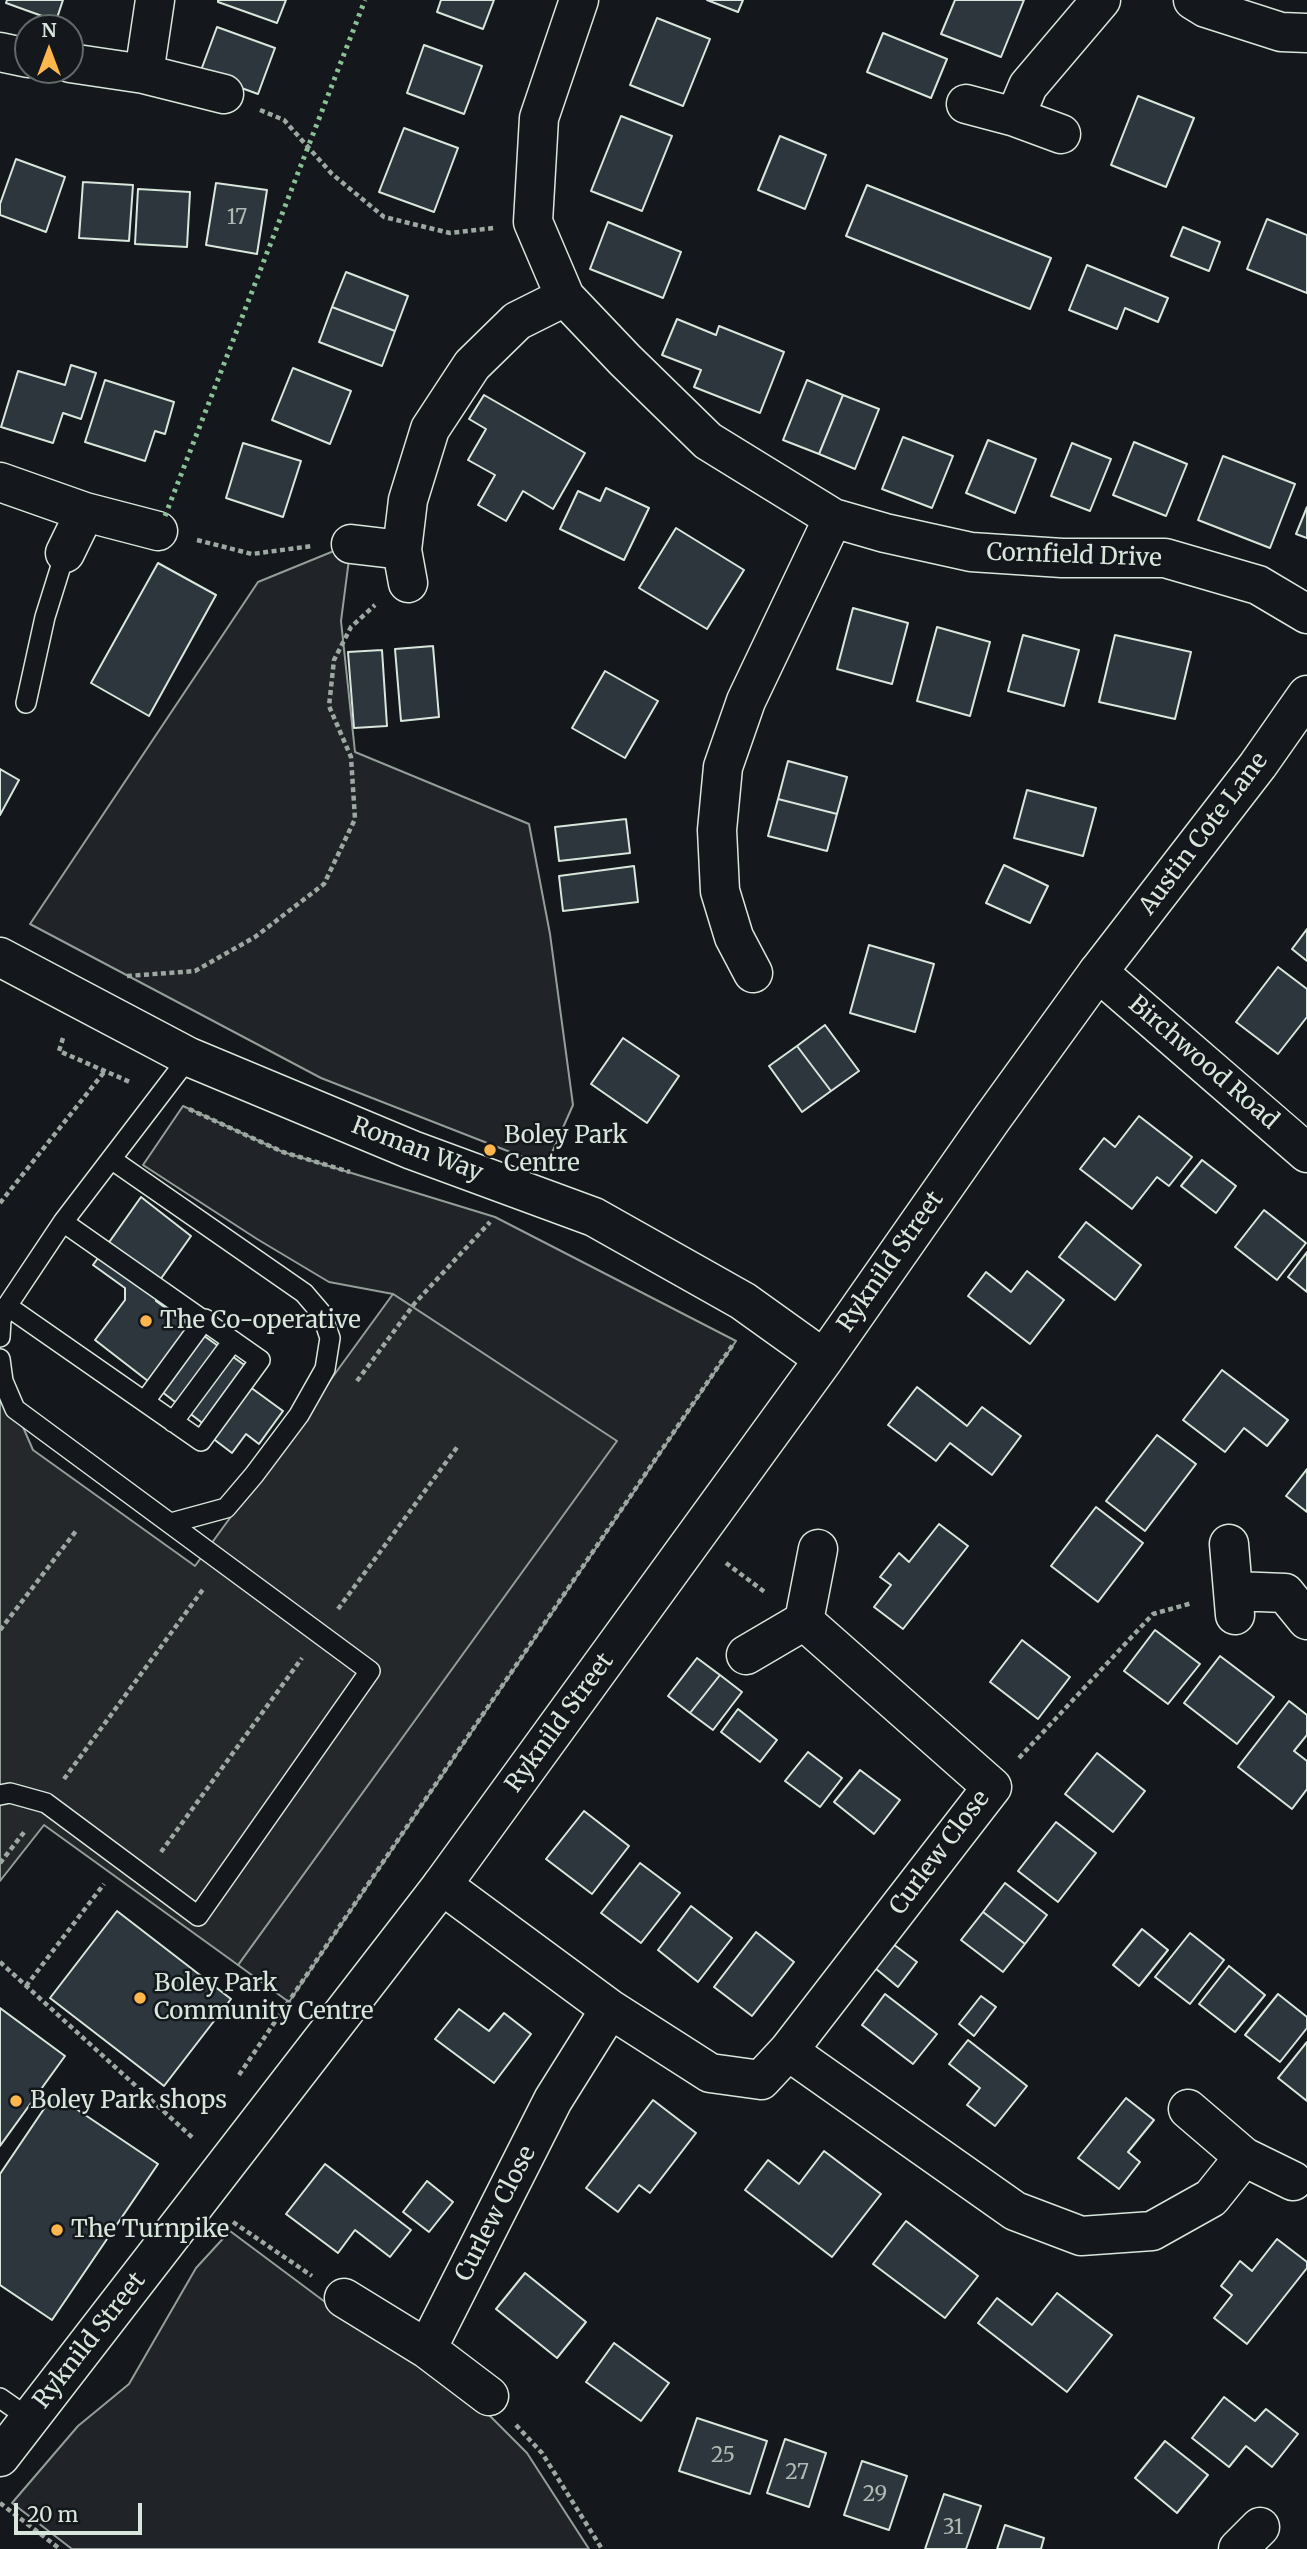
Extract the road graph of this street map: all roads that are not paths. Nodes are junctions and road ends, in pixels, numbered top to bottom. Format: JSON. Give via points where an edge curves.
{"nodes":[{"id":1,"x":155,"y":0,"type":"edge"},
{"id":2,"x":579,"y":0,"type":"edge"},
{"id":3,"x":1101,"y":0,"type":"edge"},
{"id":4,"x":1193,"y":0,"type":"edge"},
{"id":5,"x":1307,"y":33,"type":"edge"},
{"id":6,"x":84,"y":65,"type":"edge"},
{"id":7,"x":144,"y":74,"type":"junction"},
{"id":8,"x":224,"y":94,"type":"road end"},
{"id":9,"x":966,"y":104,"type":"dead end"},
{"id":10,"x":1015,"y":117,"type":"junction"},
{"id":11,"x":1061,"y":134,"type":"dead end"},
{"id":12,"x":565,"y":297,"type":"junction"},
{"id":13,"x":0,"y":482,"type":"edge"},
{"id":14,"x":85,"y":512,"type":"junction"},
{"id":15,"x":833,"y":518,"type":"junction"},
{"id":16,"x":159,"y":530,"type":"road end"},
{"id":17,"x":351,"y":544,"type":"road end"},
{"id":18,"x":65,"y":553,"type":"joint"},
{"id":19,"x":1307,"y":614,"type":"edge"},
{"id":20,"x":1307,"y":695,"type":"edge"},
{"id":21,"x":26,"y":703,"type":"dead end"},
{"id":22,"x":0,"y":957,"type":"edge"},
{"id":23,"x":1098,"y":972,"type":"junction"},
{"id":24,"x":753,"y":973,"type":"dead end"},
{"id":25,"x":189,"y":1057,"type":"junction"},
{"id":26,"x":1307,"y":1153,"type":"edge"},
{"id":27,"x":111,"y":1159,"type":"junction"},
{"id":28,"x":63,"y":1222,"type":"junction"},
{"id":29,"x":7,"y":1306,"type":"junction"},
{"id":30,"x":205,"y":1319,"type":"junction"},
{"id":31,"x":0,"y":1337,"type":"edge"},
{"id":32,"x":233,"y":1341,"type":"junction"},
{"id":33,"x":0,"y":1359,"type":"edge"},
{"id":34,"x":824,"y":1359,"type":"junction"},
{"id":35,"x":145,"y":1401,"type":"junction"},
{"id":36,"x":173,"y":1422,"type":"junction"},
{"id":37,"x":171,"y":1523,"type":"junction"},
{"id":38,"x":1229,"y":1544,"type":"dead end"},
{"id":39,"x":818,"y":1549,"type":"dead end"},
{"id":40,"x":1307,"y":1620,"type":"edge"},
{"id":41,"x":804,"y":1621,"type":"junction"},
{"id":42,"x":746,"y":1655,"type":"dead end"},
{"id":43,"x":0,"y":1795,"type":"edge"},
{"id":44,"x":442,"y":1885,"type":"junction"},
{"id":45,"x":610,"y":2009,"type":"junction"},
{"id":46,"x":788,"y":2051,"type":"junction"},
{"id":47,"x":1188,"y":2109,"type":"dead end"},
{"id":48,"x":1244,"y":2157,"type":"junction"},
{"id":49,"x":1293,"y":2181,"type":"dead end"},
{"id":50,"x":344,"y":2298,"type":"road end"},
{"id":51,"x":428,"y":2349,"type":"junction"},
{"id":52,"x":489,"y":2396,"type":"road end"},
{"id":53,"x":15,"y":2408,"type":"edge"},
{"id":54,"x":0,"y":2457,"type":"edge"}],
"edges":[{"from":1,"to":7,"type":"street"},
{"from":2,"to":12,"type":"street","name":"Cornfield Drive","via":[[539,118],[533,222]]},
{"from":3,"to":10,"type":"street","via":[[1028,86]]},
{"from":4,"to":5,"type":"street","via":[[1281,32]]},
{"from":6,"to":7,"type":"street"},
{"from":7,"to":8,"type":"street"},
{"from":9,"to":10,"type":"street"},
{"from":10,"to":11,"type":"street"},
{"from":12,"to":15,"type":"street","name":"Cornfield Drive","via":[[708,441]]},
{"from":12,"to":17,"type":"street","via":[[517,321],[472,365],[430,429],[408,500],[405,567]]},
{"from":13,"to":14,"type":"street"},
{"from":14,"to":16,"type":"street"},
{"from":14,"to":18,"type":"street"},
{"from":15,"to":19,"type":"street","name":"Cornfield Drive","via":[[971,552],[1165,558],[1258,585]]},
{"from":15,"to":24,"type":"street","via":[[746,701],[723,767],[717,830],[722,942]]},
{"from":18,"to":21,"type":"lane"},
{"from":20,"to":23,"type":"street","name":"Austin Cote Lane"},
{"from":22,"to":25,"type":"street","name":"Roman Way"},
{"from":23,"to":26,"type":"street","name":"Birchwood Road"},
{"from":23,"to":34,"type":"street","name":"Ryknild Street"},
{"from":25,"to":27,"type":"lane"},
{"from":25,"to":34,"type":"street","name":"Roman Way","via":[[412,1150],[594,1217],[743,1301]]},
{"from":27,"to":28,"type":"lane"},
{"from":27,"to":37,"type":"lane","via":[[304,1293],[322,1314],[330,1338],[325,1369],[299,1415],[226,1508]]},
{"from":28,"to":29,"type":"lane"},
{"from":28,"to":30,"type":"lane"},
{"from":29,"to":31,"type":"lane"},
{"from":29,"to":35,"type":"lane"},
{"from":30,"to":32,"type":"lane"},
{"from":30,"to":35,"type":"lane"},
{"from":32,"to":36,"type":"lane"},
{"from":32,"to":36,"type":"lane","via":[[260,1360],[201,1441]]},
{"from":33,"to":37,"type":"lane","via":[[15,1409]]},
{"from":34,"to":44,"type":"street","name":"Ryknild Street"},
{"from":35,"to":36,"type":"lane"},
{"from":37,"to":43,"type":"lane","via":[[370,1671],[198,1916],[46,1803],[10,1793]]},
{"from":38,"to":40,"type":"street","via":[[1235,1604],[1285,1593]]},
{"from":39,"to":41,"type":"street"},
{"from":41,"to":42,"type":"street"},
{"from":41,"to":46,"type":"street","name":"Curlew Close","via":[[992,1787]]},
{"from":44,"to":45,"type":"street","name":"Curlew Close"},
{"from":44,"to":53,"type":"street","name":"Ryknild Street"},
{"from":45,"to":46,"type":"street","name":"Curlew Close","via":[[710,2073],[761,2080]]},
{"from":45,"to":51,"type":"street","name":"Curlew Close","via":[[553,2101]]},
{"from":46,"to":48,"type":"street","via":[[1015,2211],[1081,2236],[1152,2231],[1211,2198]]},
{"from":47,"to":48,"type":"street"},
{"from":48,"to":49,"type":"street"},
{"from":50,"to":51,"type":"street"},
{"from":51,"to":52,"type":"street"},
{"from":53,"to":54,"type":"street","name":"Ryknild Street"}]}
